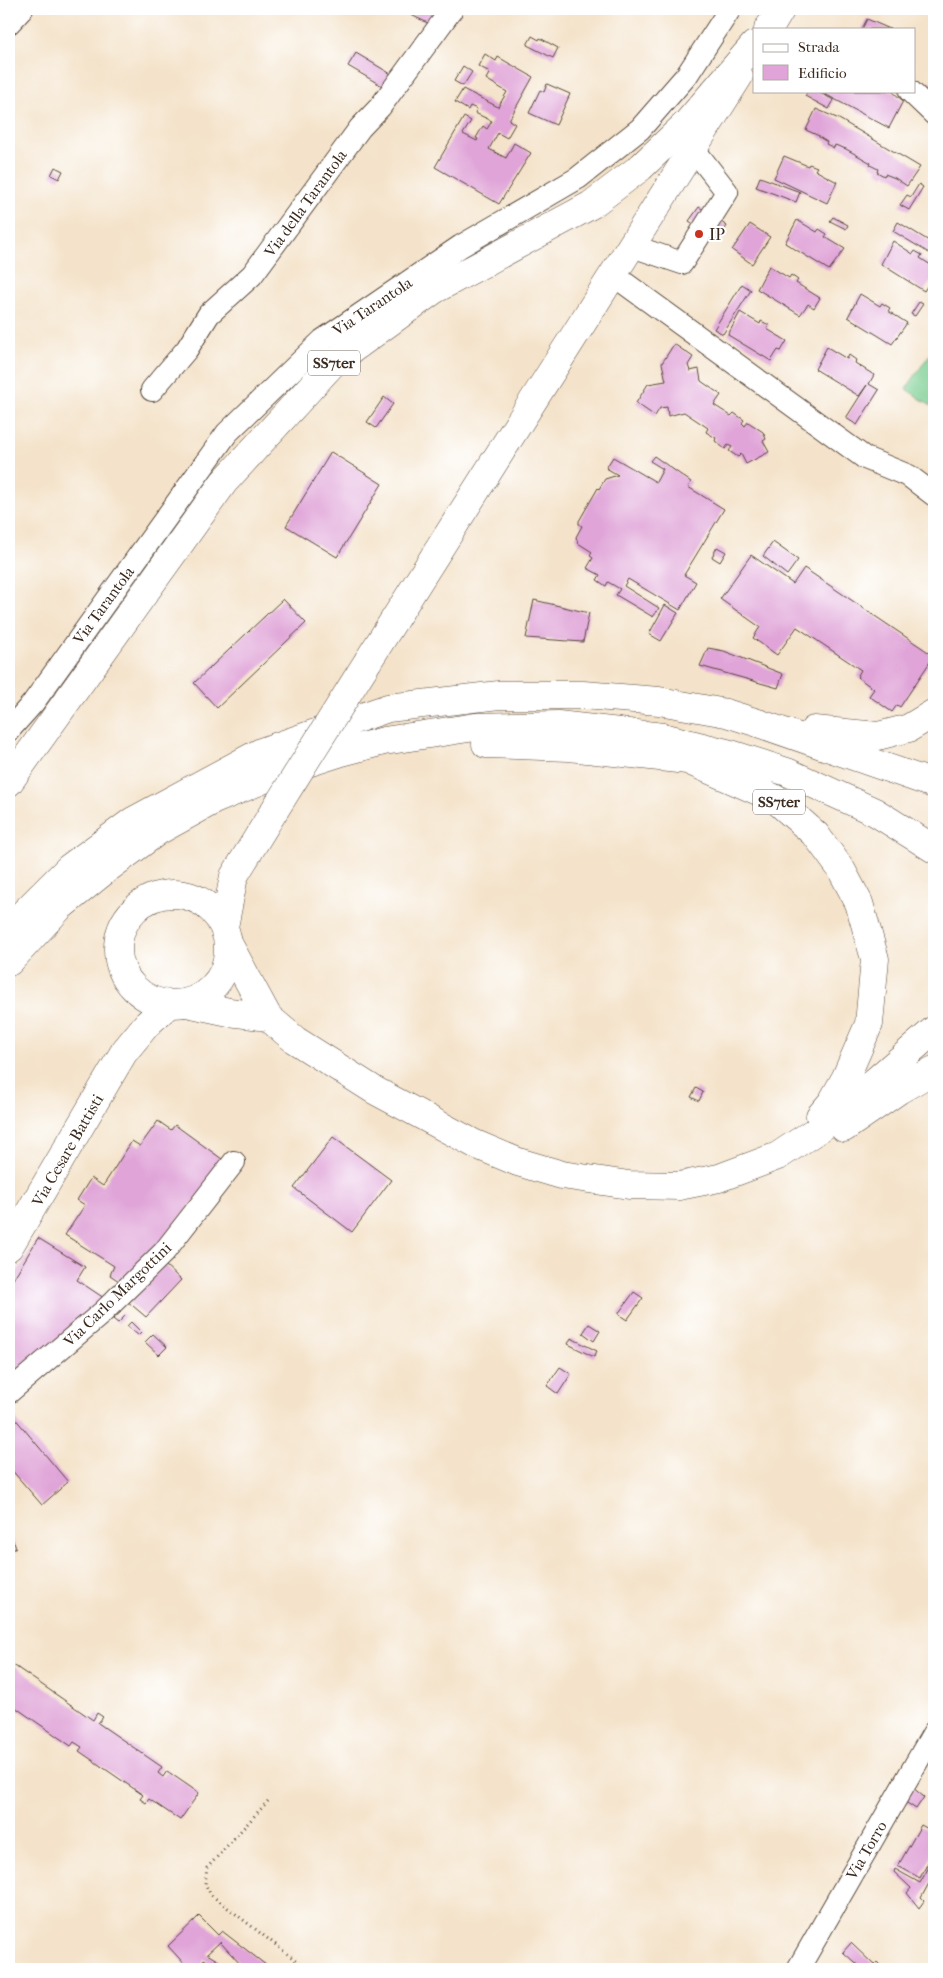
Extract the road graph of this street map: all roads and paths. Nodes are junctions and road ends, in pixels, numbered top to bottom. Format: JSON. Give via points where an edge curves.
{"nodes":[{"id":1,"x":22,"y":9,"type":"edge"},
{"id":2,"x":452,"y":9,"type":"edge"},
{"id":3,"x":730,"y":9,"type":"edge"},
{"id":4,"x":9,"y":23,"type":"edge"},
{"id":5,"x":753,"y":47,"type":"edge"},
{"id":6,"x":753,"y":53,"type":"edge"},
{"id":7,"x":911,"y":92,"type":"edge"},
{"id":8,"x":934,"y":114,"type":"edge"},
{"id":9,"x":693,"y":148,"type":"junction"},
{"id":10,"x":632,"y":246,"type":"junction"},
{"id":11,"x":612,"y":274,"type":"junction"},
{"id":12,"x":152,"y":390,"type":"dead end"},
{"id":13,"x":934,"y":495,"type":"edge"},
{"id":14,"x":934,"y":714,"type":"edge"},
{"id":15,"x":758,"y":722,"type":"junction"},
{"id":16,"x":9,"y":730,"type":"edge"},
{"id":17,"x":384,"y":741,"type":"junction"},
{"id":18,"x":9,"y":782,"type":"edge"},
{"id":19,"x":934,"y":784,"type":"edge"},
{"id":20,"x":934,"y":848,"type":"edge"},
{"id":21,"x":234,"y":876,"type":"junction"},
{"id":22,"x":191,"y":897,"type":"junction"},
{"id":23,"x":9,"y":928,"type":"edge"},
{"id":24,"x":226,"y":936,"type":"junction"},
{"id":25,"x":9,"y":962,"type":"edge"},
{"id":26,"x":133,"y":987,"type":"junction"},
{"id":27,"x":178,"y":1004,"type":"junction"},
{"id":28,"x":268,"y":1017,"type":"junction"},
{"id":29,"x":934,"y":1030,"type":"edge"},
{"id":30,"x":124,"y":1052,"type":"junction"},
{"id":31,"x":934,"y":1070,"type":"edge"},
{"id":32,"x":790,"y":1150,"type":"junction"},
{"id":33,"x":234,"y":1162,"type":"dead end"},
{"id":34,"x":9,"y":1247,"type":"edge"},
{"id":35,"x":9,"y":1392,"type":"edge"},
{"id":36,"x":934,"y":1732,"type":"edge"},
{"id":37,"x":268,"y":1801,"type":"dead end"},
{"id":38,"x":307,"y":1969,"type":"edge"},
{"id":39,"x":798,"y":1969,"type":"edge"}],
"edges":[{"from":1,"to":4,"type":"street"},
{"from":2,"to":12,"type":"street","name":"Via della Tarantola","via":[[252,276],[209,314],[187,349]]},
{"from":3,"to":16,"type":"street","name":"Via Tarantola","via":[[687,75],[640,129],[578,178],[461,246],[323,340],[227,433],[33,703]]},
{"from":5,"to":18,"type":"main road","number":"SS7ter","via":[[688,123],[641,167],[591,205],[434,290],[333,363],[224,482]]},
{"from":6,"to":9,"type":"main road"},
{"from":7,"to":8,"type":"street"},
{"from":9,"to":10,"type":"main road"},
{"from":9,"to":10,"type":"street","via":[[727,192],[682,263]]},
{"from":10,"to":11,"type":"main road"},
{"from":11,"to":13,"type":"street","via":[[865,458],[909,476]]},
{"from":11,"to":21,"type":"main road","bridge":true},
{"from":14,"to":15,"type":"main road","via":[[909,728],[878,736]]},
{"from":15,"to":19,"type":"main road"},
{"from":15,"to":23,"type":"main road","via":[[659,701],[583,695],[499,695],[388,708],[261,752],[132,821],[69,868]]},
{"from":17,"to":20,"type":"main road","via":[[475,727],[558,725],[663,737],[787,772],[875,812]]},
{"from":17,"to":25,"type":"main road","via":[[286,770],[214,800],[158,831],[60,907]]},
{"from":17,"to":32,"type":"main road","number":"SS7ter","via":[[569,747],[687,760],[774,798],[816,835],[842,869],[859,903],[875,960],[870,1024],[832,1102]]},
{"from":21,"to":22,"type":"main road"},
{"from":21,"to":24,"type":"main road"},
{"from":22,"to":24,"type":"main road","via":[[211,908]]},
{"from":22,"to":26,"type":"main road","via":[[173,894],[155,897],[139,906],[127,919],[120,936],[118,954],[123,972]]},
{"from":24,"to":27,"type":"main road","via":[[226,964],[218,981],[204,995]]},
{"from":24,"to":28,"type":"main road"},
{"from":26,"to":27,"type":"main road","via":[[150,999]]},
{"from":26,"to":30,"type":"main road","name":"Via Cesare Battisti","via":[[133,1018]]},
{"from":27,"to":28,"type":"main road"},
{"from":27,"to":30,"type":"main road","name":"Via Cesare Battisti","via":[[147,1024]]},
{"from":28,"to":32,"type":"main road","via":[[295,1040],[416,1113],[492,1151],[562,1175],[629,1185],[679,1186],[719,1178]]},
{"from":29,"to":32,"type":"main road","via":[[826,1124]]},
{"from":30,"to":34,"type":"main road","name":"Via Cesare Battisti"},
{"from":31,"to":32,"type":"main road","via":[[846,1127]]},
{"from":33,"to":35,"type":"street","name":"Via Carlo Margottini","via":[[164,1252],[102,1313]]},
{"from":36,"to":39,"type":"street","name":"Via Torro"},
{"from":37,"to":38,"type":"path","via":[[207,1868],[204,1884],[211,1895]]}]}
